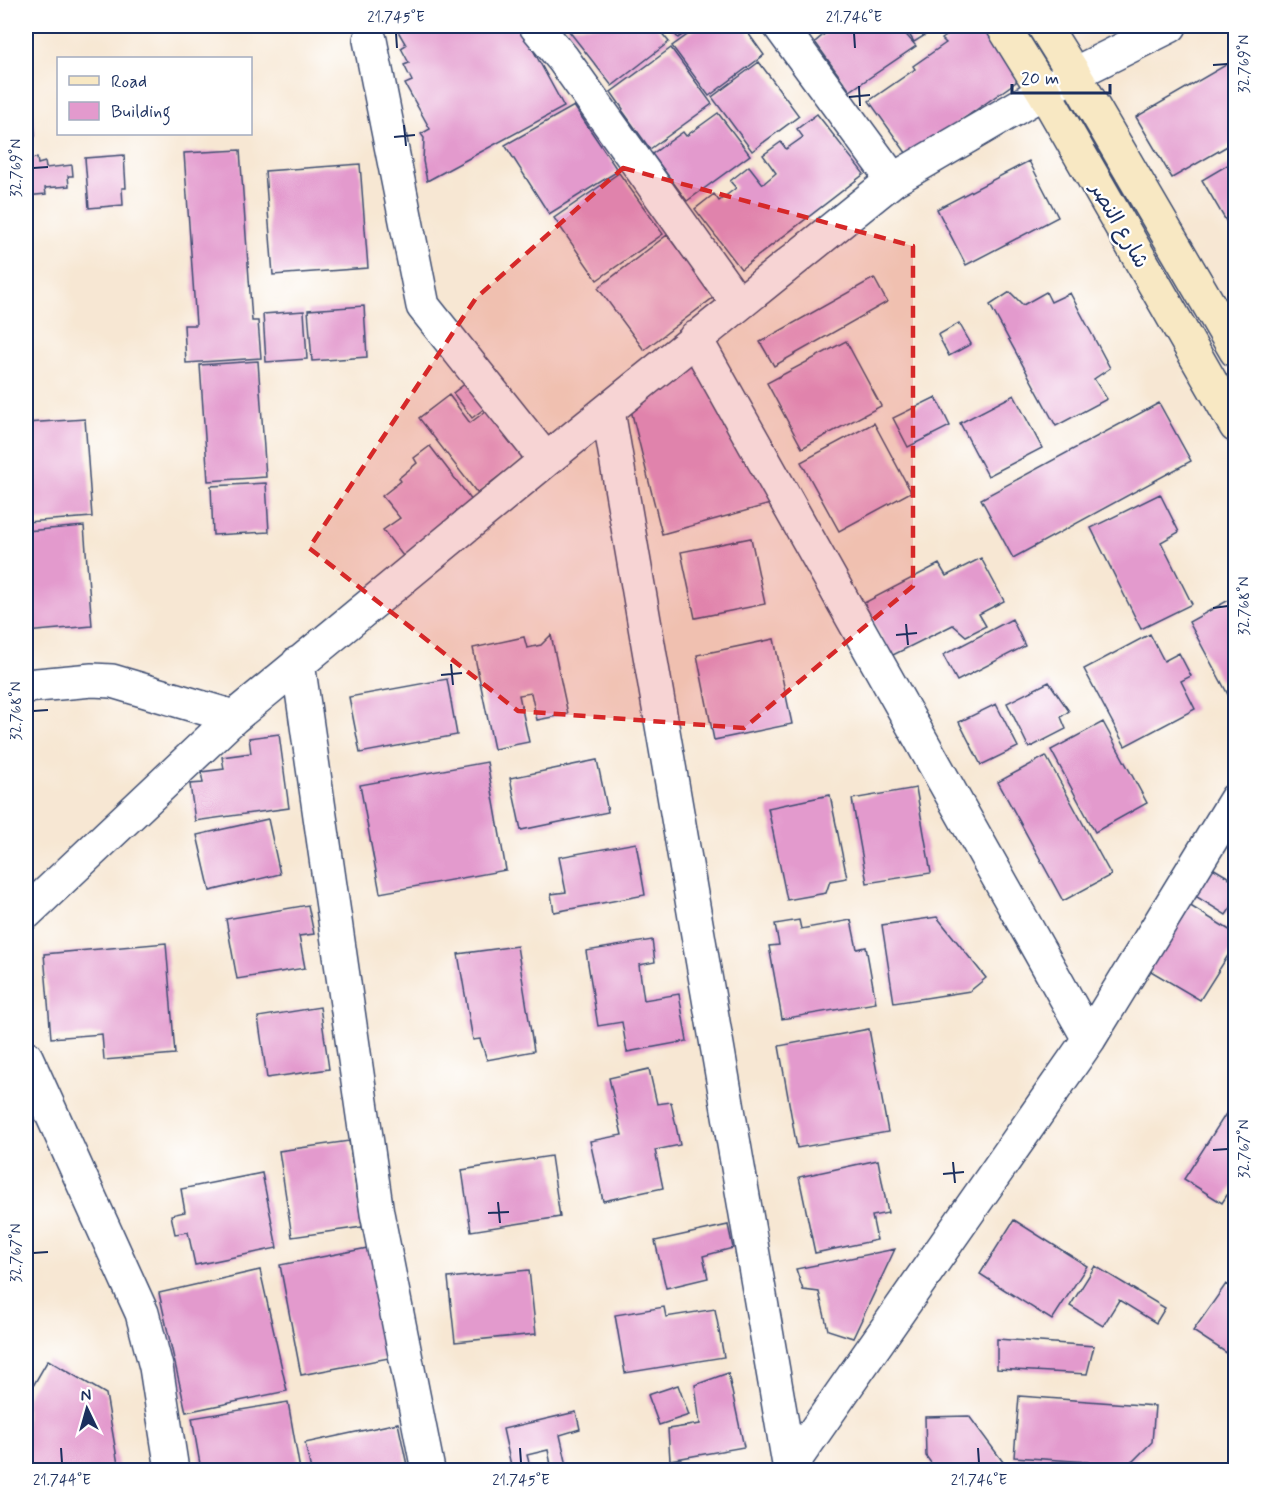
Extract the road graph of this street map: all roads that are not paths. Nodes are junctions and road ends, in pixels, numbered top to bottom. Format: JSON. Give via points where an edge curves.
{"nodes":[{"id":1,"x":536,"y":26,"type":"edge"},
{"id":2,"x":780,"y":26,"type":"edge"},
{"id":3,"x":1003,"y":26,"type":"edge"},
{"id":4,"x":1044,"y":26,"type":"edge"},
{"id":5,"x":1170,"y":26,"type":"edge"},
{"id":6,"x":370,"y":40,"type":"dead end"},
{"id":7,"x":1074,"y":74,"type":"junction"},
{"id":8,"x":1044,"y":92,"type":"junction"},
{"id":9,"x":893,"y":180,"type":"junction"},
{"id":10,"x":738,"y":304,"type":"junction"},
{"id":11,"x":695,"y":338,"type":"junction"},
{"id":12,"x":1236,"y":351,"type":"edge"},
{"id":13,"x":608,"y":411,"type":"junction"},
{"id":14,"x":1236,"y":426,"type":"edge"},
{"id":15,"x":546,"y":460,"type":"junction"},
{"id":16,"x":298,"y":663,"type":"junction"},
{"id":17,"x":26,"y":686,"type":"edge"},
{"id":18,"x":234,"y":717,"type":"junction"},
{"id":19,"x":1236,"y":799,"type":"edge"},
{"id":20,"x":26,"y":913,"type":"edge"},
{"id":21,"x":1089,"y":1039,"type":"junction"},
{"id":22,"x":26,"y":1057,"type":"edge"},
{"id":23,"x":790,"y":1468,"type":"edge"},
{"id":24,"x":172,"y":1470,"type":"edge"},
{"id":25,"x":428,"y":1470,"type":"edge"}],
"edges":[{"from":1,"to":10,"type":"street"},
{"from":2,"to":9,"type":"street"},
{"from":3,"to":8,"type":"street","name":"شارع النصر"},
{"from":4,"to":7,"type":"street","name":"شارع النصر"},
{"from":5,"to":7,"type":"street"},
{"from":6,"to":15,"type":"street","via":[[423,306]]},
{"from":7,"to":8,"type":"street"},
{"from":7,"to":12,"type":"street","name":"شارع النصر"},
{"from":8,"to":9,"type":"street"},
{"from":8,"to":14,"type":"street","name":"شارع النصر"},
{"from":9,"to":10,"type":"street"},
{"from":10,"to":11,"type":"street"},
{"from":11,"to":13,"type":"street"},
{"from":11,"to":21,"type":"street"},
{"from":13,"to":15,"type":"street"},
{"from":13,"to":23,"type":"street"},
{"from":15,"to":16,"type":"street"},
{"from":16,"to":18,"type":"street"},
{"from":16,"to":25,"type":"street","via":[[377,1214]]},
{"from":17,"to":18,"type":"street","via":[[112,681]]},
{"from":18,"to":20,"type":"street"},
{"from":19,"to":21,"type":"street"},
{"from":21,"to":23,"type":"street"},
{"from":22,"to":24,"type":"street","via":[[142,1313],[156,1367]]}]}
